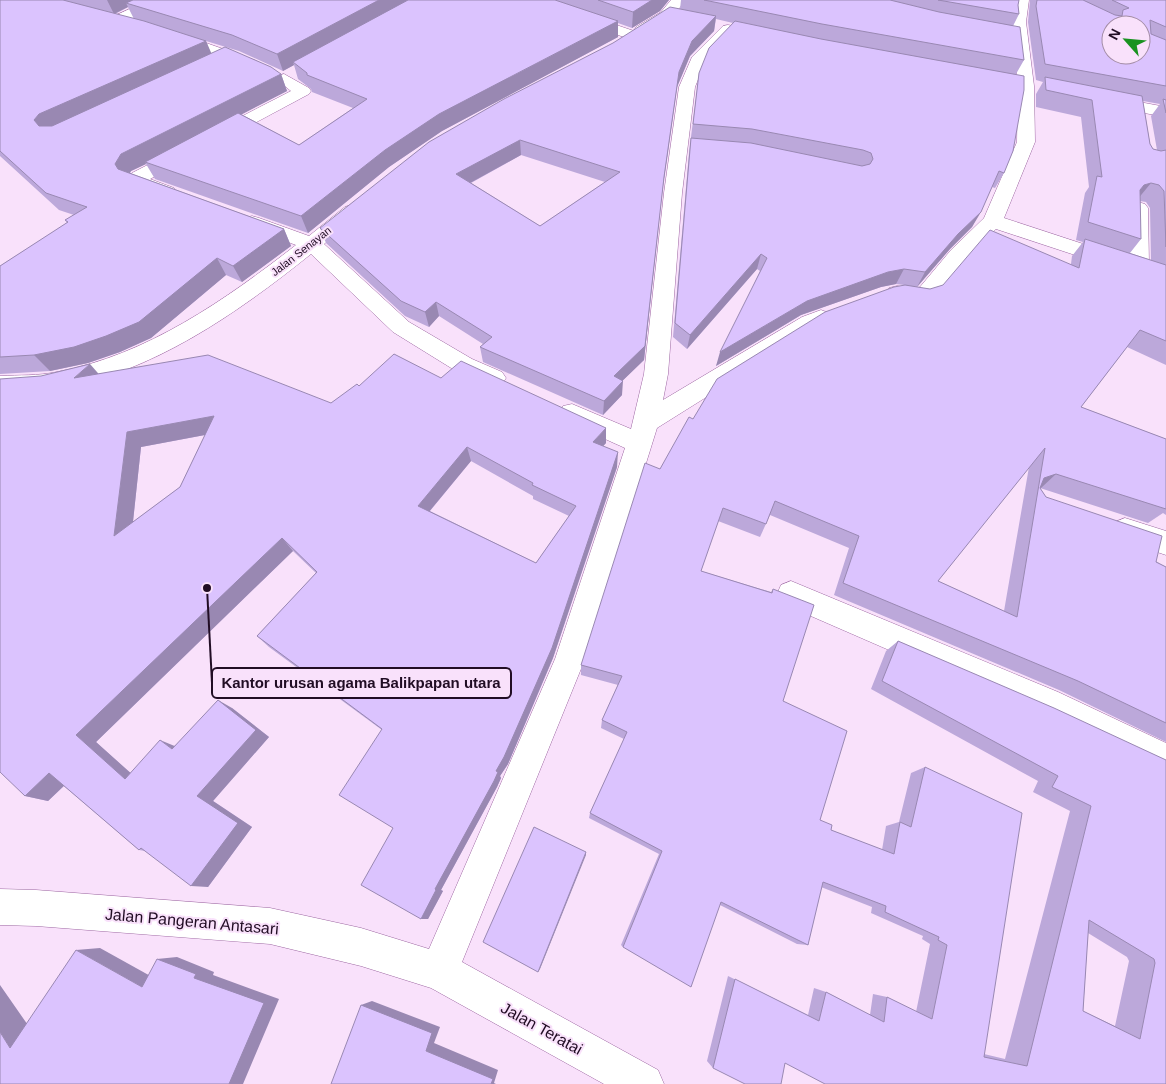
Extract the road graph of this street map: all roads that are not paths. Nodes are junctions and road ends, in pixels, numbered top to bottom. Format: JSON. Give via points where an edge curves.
{"nodes":[{"id":1,"x":161,"y":0,"type":"edge"},
{"id":2,"x":527,"y":0,"type":"edge"},
{"id":3,"x":679,"y":0,"type":"edge"},
{"id":4,"x":1022,"y":0,"type":"edge"},
{"id":5,"x":98,"y":17,"type":"edge"},
{"id":6,"x":115,"y":21,"type":"junction"},
{"id":7,"x":728,"y":29,"type":"edge"},
{"id":8,"x":633,"y":35,"type":"junction"},
{"id":9,"x":1005,"y":36,"type":"edge"},
{"id":10,"x":1022,"y":39,"type":"junction"},
{"id":11,"x":613,"y":48,"type":"edge"},
{"id":12,"x":233,"y":56,"type":"junction"},
{"id":13,"x":207,"y":69,"type":"edge"},
{"id":14,"x":1093,"y":99,"type":"edge"},
{"id":15,"x":1140,"y":108,"type":"junction"},
{"id":16,"x":1166,"y":112,"type":"edge"},
{"id":17,"x":1143,"y":125,"type":"edge"},
{"id":18,"x":184,"y":198,"type":"edge"},
{"id":19,"x":364,"y":201,"type":"edge"},
{"id":20,"x":1138,"y":208,"type":"edge"},
{"id":21,"x":239,"y":218,"type":"edge"},
{"id":22,"x":993,"y":221,"type":"junction"},
{"id":23,"x":312,"y":244,"type":"junction"},
{"id":24,"x":1139,"y":269,"type":"junction"},
{"id":25,"x":1166,"y":278,"type":"edge"},
{"id":26,"x":881,"y":296,"type":"edge"},
{"id":27,"x":836,"y":312,"type":"edge"},
{"id":28,"x":0,"y":385,"type":"edge"},
{"id":29,"x":509,"y":385,"type":"edge"},
{"id":30,"x":553,"y":404,"type":"edge"},
{"id":31,"x":642,"y":432,"type":"junction"},
{"id":32,"x":1103,"y":522,"type":"edge"},
{"id":33,"x":1166,"y":543,"type":"edge"},
{"id":34,"x":791,"y":594,"type":"edge"},
{"id":35,"x":1166,"y":760,"type":"edge"},
{"id":36,"x":0,"y":908,"type":"edge"},
{"id":37,"x":439,"y":972,"type":"junction"},
{"id":38,"x":644,"y":1084,"type":"edge"}],
"edges":[{"from":1,"to":6,"type":"street"},
{"from":2,"to":8,"type":"street"},
{"from":3,"to":8,"type":"street","via":[[675,17]]},
{"from":4,"to":10,"type":"street","via":[[1019,22]]},
{"from":5,"to":6,"type":"street"},
{"from":6,"to":12,"type":"street"},
{"from":7,"to":31,"type":"street","via":[[698,60],[687,87],[689,146],[656,374]]},
{"from":8,"to":11,"type":"street"},
{"from":9,"to":10,"type":"street"},
{"from":10,"to":22,"type":"street","via":[[1026,142]]},
{"from":12,"to":13,"type":"street"},
{"from":12,"to":18,"type":"street","via":[[281,74],[303,91],[136,180]]},
{"from":14,"to":15,"type":"street"},
{"from":15,"to":16,"type":"street"},
{"from":15,"to":17,"type":"street"},
{"from":19,"to":23,"type":"street","name":"Jalan Senayan"},
{"from":20,"to":24,"type":"street"},
{"from":21,"to":23,"type":"street"},
{"from":22,"to":24,"type":"street"},
{"from":22,"to":26,"type":"street","via":[[958,255],[925,295],[896,293]]},
{"from":23,"to":28,"type":"street","name":"Jalan Senayan","via":[[175,339],[116,365],[58,381]]},
{"from":23,"to":29,"type":"street","via":[[401,327],[464,365]]},
{"from":24,"to":25,"type":"street"},
{"from":27,"to":31,"type":"street","via":[[810,322]]},
{"from":30,"to":31,"type":"street"},
{"from":31,"to":37,"type":"street","via":[[570,659]]},
{"from":32,"to":33,"type":"street"},
{"from":34,"to":35,"type":"street","via":[[1047,703]]},
{"from":36,"to":37,"type":"street","name":"Jalan Pangeran Antasari","via":[[270,926],[362,947]]},
{"from":37,"to":38,"type":"street","name":"Jalan Teratai"}]}
